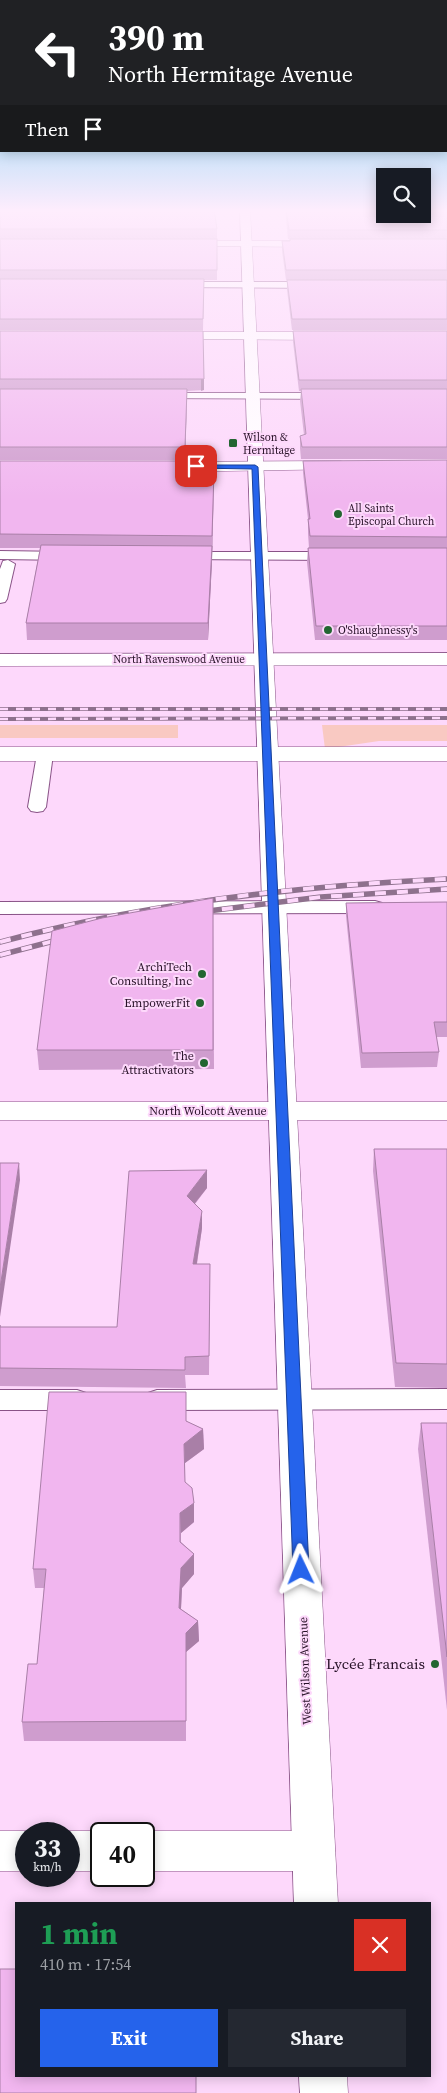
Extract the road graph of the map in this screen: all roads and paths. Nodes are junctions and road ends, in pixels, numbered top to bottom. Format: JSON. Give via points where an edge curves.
{"nodes":[{"id":1,"x":249,"y":307,"type":"edge"},
{"id":2,"x":148,"y":336,"type":"edge"},
{"id":3,"x":250,"y":336,"type":"junction"},
{"id":4,"x":349,"y":336,"type":"edge"},
{"id":5,"x":148,"y":396,"type":"edge"},
{"id":6,"x":252,"y":396,"type":"junction"},
{"id":7,"x":342,"y":396,"type":"edge"},
{"id":8,"x":360,"y":466,"type":"edge"},
{"id":9,"x":147,"y":467,"type":"edge"},
{"id":10,"x":255,"y":467,"type":"junction"},
{"id":11,"x":78,"y":556,"type":"edge"},
{"id":12,"x":166,"y":556,"type":"edge"},
{"id":13,"x":259,"y":556,"type":"junction"},
{"id":14,"x":348,"y":556,"type":"edge"},
{"id":15,"x":4,"y":560,"type":"edge"},
{"id":16,"x":0,"y":599,"type":"edge"},
{"id":17,"x":263,"y":659,"type":"junction"},
{"id":18,"x":447,"y":659,"type":"edge"},
{"id":19,"x":0,"y":660,"type":"edge"},
{"id":20,"x":0,"y":754,"type":"edge"},
{"id":21,"x":46,"y":754,"type":"junction"},
{"id":22,"x":267,"y":754,"type":"junction"},
{"id":23,"x":447,"y":754,"type":"edge"},
{"id":24,"x":37,"y":807,"type":"dead end"},
{"id":25,"x":273,"y":907,"type":"junction"},
{"id":26,"x":391,"y":907,"type":"edge"},
{"id":27,"x":0,"y":908,"type":"edge"},
{"id":28,"x":0,"y":1111,"type":"edge"},
{"id":29,"x":282,"y":1111,"type":"junction"},
{"id":30,"x":447,"y":1111,"type":"edge"},
{"id":31,"x":294,"y":1399,"type":"junction"},
{"id":32,"x":447,"y":1399,"type":"edge"},
{"id":33,"x":0,"y":1400,"type":"edge"},
{"id":34,"x":99,"y":1400,"type":"edge"},
{"id":35,"x":129,"y":1400,"type":"edge"},
{"id":36,"x":0,"y":1851,"type":"edge"},
{"id":37,"x":15,"y":1851,"type":"edge"},
{"id":38,"x":155,"y":1851,"type":"edge"},
{"id":39,"x":313,"y":1851,"type":"junction"},
{"id":40,"x":316,"y":1902,"type":"edge"},
{"id":41,"x":323,"y":2077,"type":"edge"},
{"id":42,"x":324,"y":2093,"type":"edge"}],
"edges":[{"from":1,"to":3,"type":"street","name":"West Wilson Avenue"},
{"from":2,"to":3,"type":"street"},
{"from":3,"to":4,"type":"street"},
{"from":3,"to":6,"type":"street","name":"West Wilson Avenue"},
{"from":5,"to":6,"type":"lane"},
{"from":6,"to":7,"type":"lane"},
{"from":6,"to":10,"type":"street","name":"West Wilson Avenue"},
{"from":8,"to":10,"type":"street"},
{"from":9,"to":10,"type":"street"},
{"from":10,"to":13,"type":"street","name":"West Wilson Avenue"},
{"from":11,"to":15,"type":"lane"},
{"from":12,"to":13,"type":"lane"},
{"from":13,"to":14,"type":"lane"},
{"from":13,"to":17,"type":"street","name":"West Wilson Avenue"},
{"from":15,"to":16,"type":"lane"},
{"from":17,"to":18,"type":"street","name":"North Ravenswood Avenue"},
{"from":17,"to":19,"type":"street","name":"North Ravenswood Avenue"},
{"from":17,"to":22,"type":"street","name":"West Wilson Avenue"},
{"from":20,"to":21,"type":"street"},
{"from":21,"to":22,"type":"street"},
{"from":21,"to":24,"type":"lane"},
{"from":22,"to":23,"type":"street"},
{"from":22,"to":25,"type":"street","name":"West Wilson Avenue"},
{"from":25,"to":26,"type":"lane"},
{"from":25,"to":27,"type":"lane"},
{"from":25,"to":29,"type":"street","name":"West Wilson Avenue"},
{"from":28,"to":29,"type":"street","name":"North Wolcott Avenue"},
{"from":29,"to":30,"type":"street","name":"North Wolcott Avenue"},
{"from":29,"to":31,"type":"street","name":"West Wilson Avenue"},
{"from":31,"to":32,"type":"lane"},
{"from":31,"to":35,"type":"lane"},
{"from":31,"to":39,"type":"street","name":"West Wilson Avenue"},
{"from":33,"to":34,"type":"lane"},
{"from":36,"to":37,"type":"street"},
{"from":38,"to":39,"type":"street"},
{"from":39,"to":40,"type":"street","name":"West Wilson Avenue"},
{"from":41,"to":42,"type":"street"}]}
